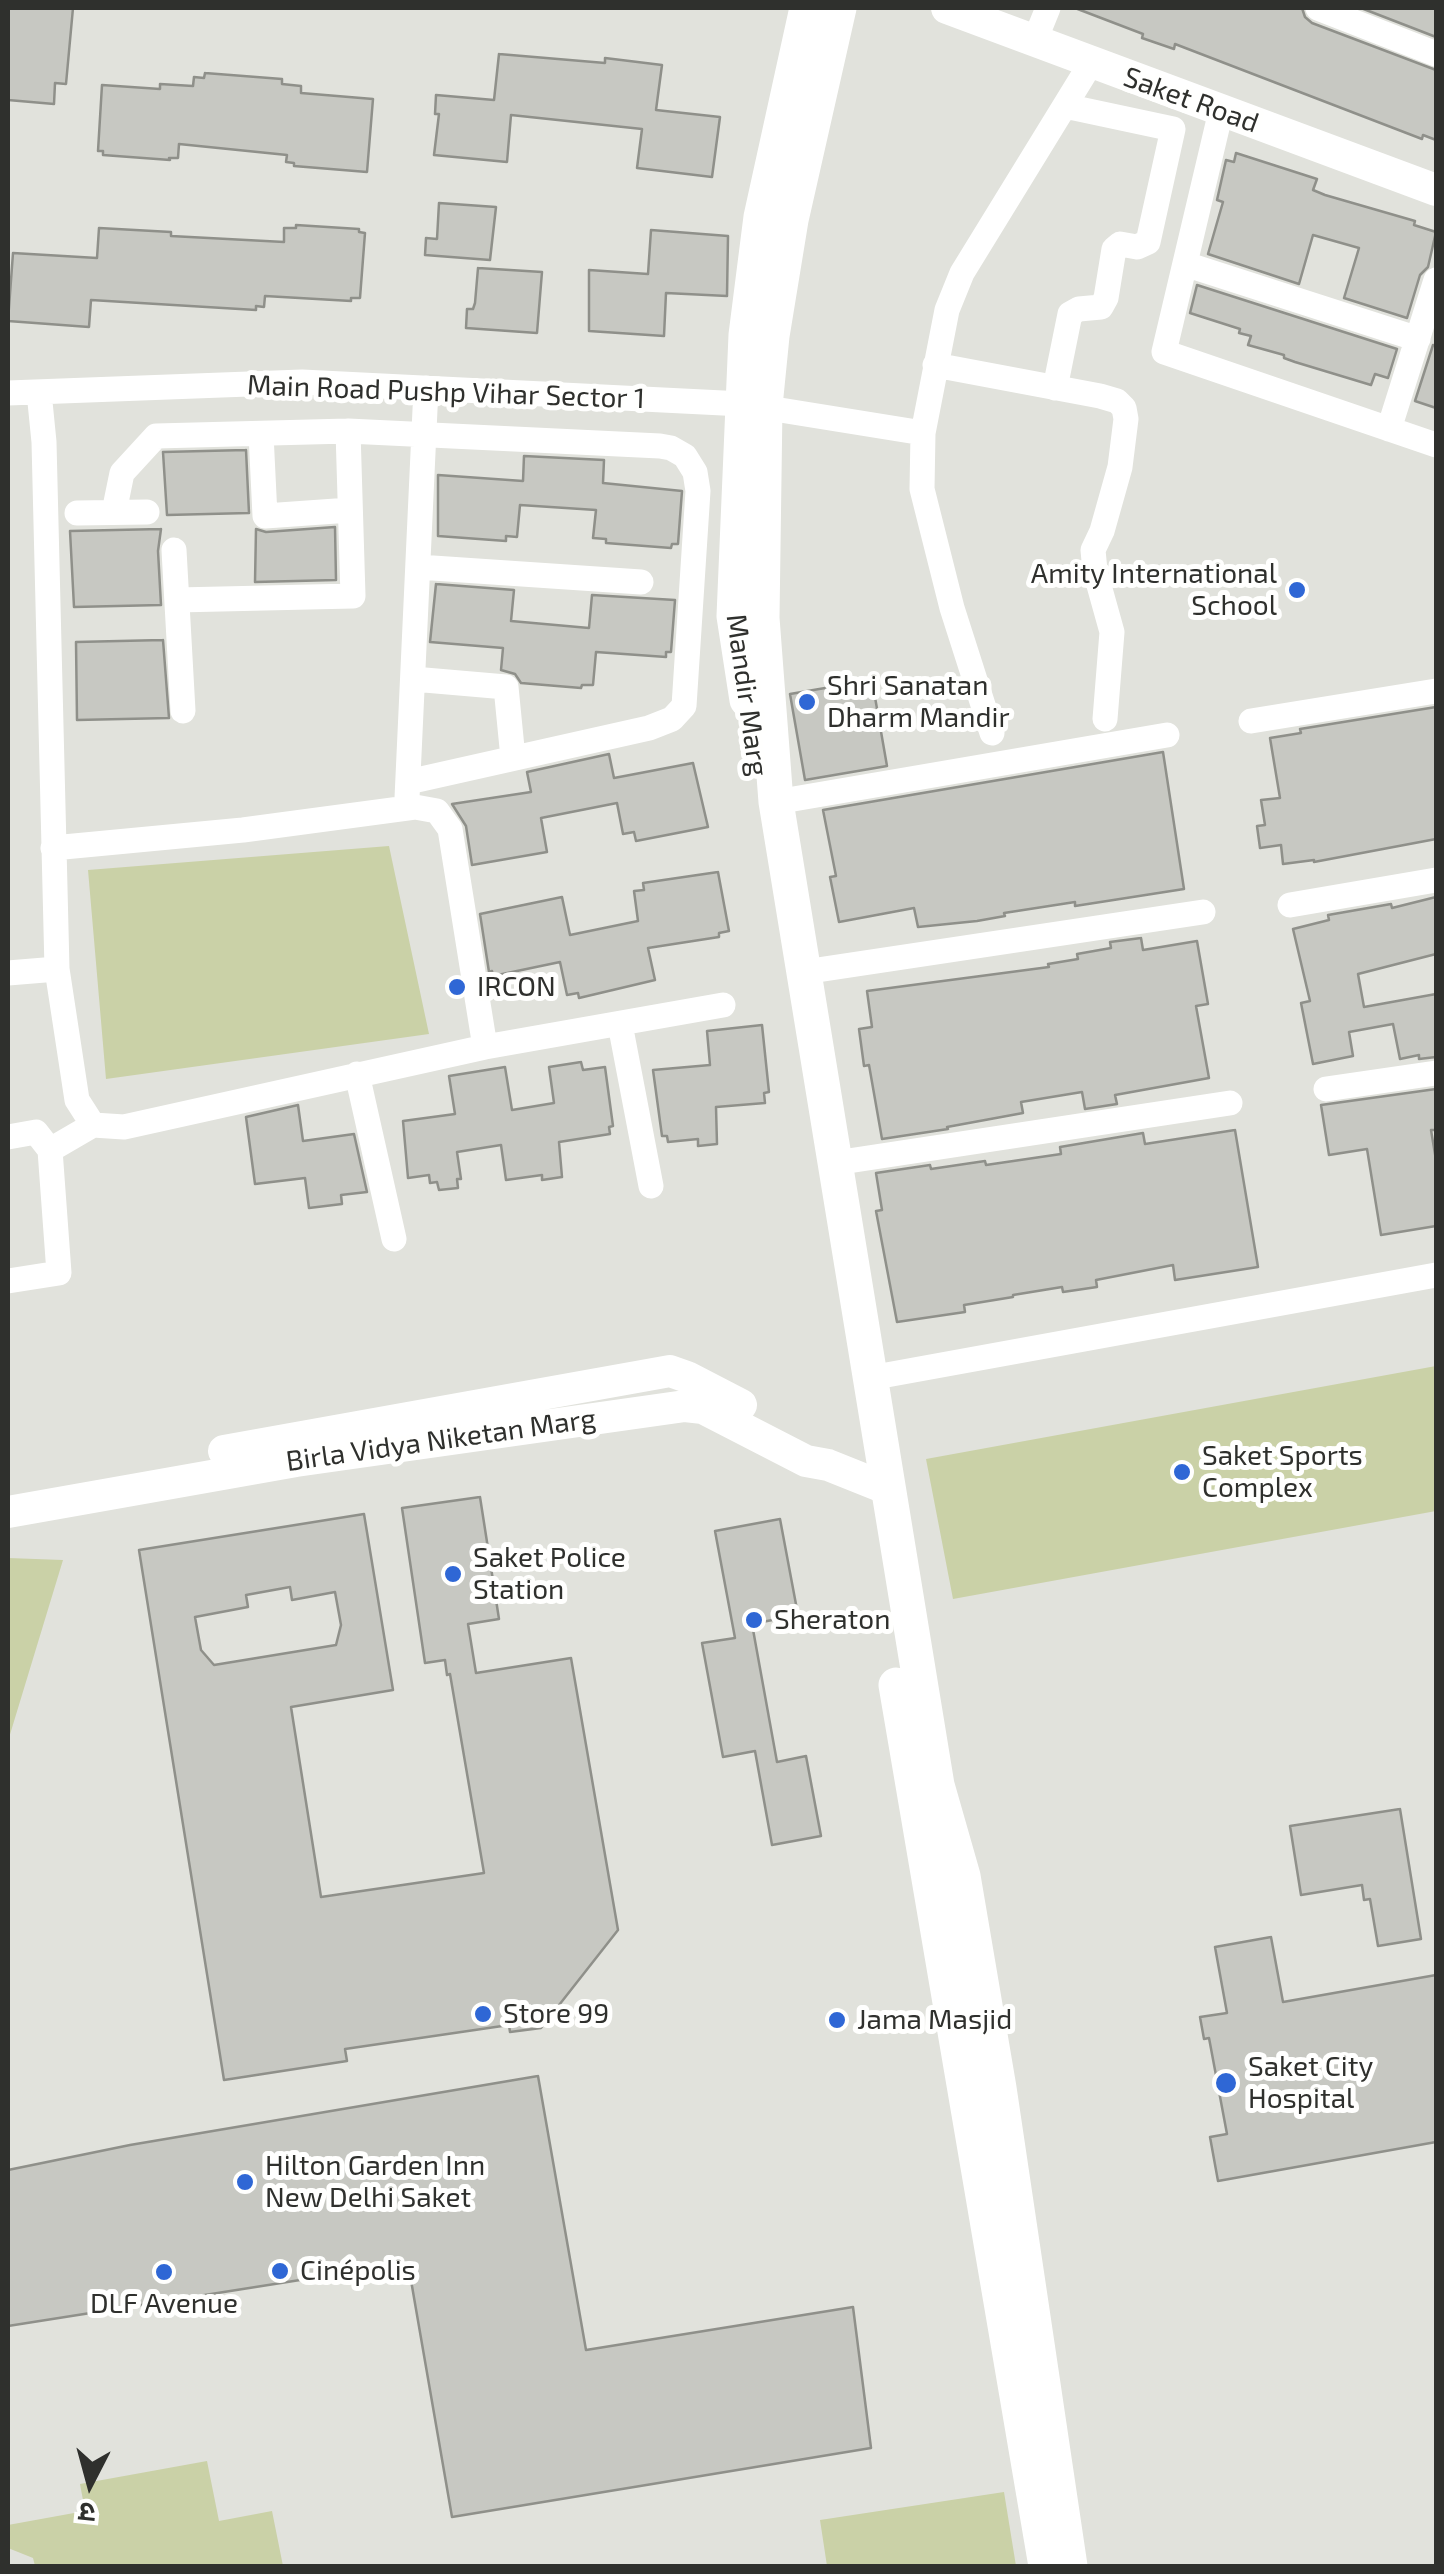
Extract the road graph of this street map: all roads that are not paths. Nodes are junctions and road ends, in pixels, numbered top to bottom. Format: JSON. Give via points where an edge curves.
{"nodes":[{"id":1,"x":807,"y":8,"type":"edge"},
{"id":2,"x":839,"y":8,"type":"edge"},
{"id":3,"x":946,"y":8,"type":"edge"},
{"id":4,"x":1048,"y":8,"type":"edge"},
{"id":5,"x":1318,"y":8,"type":"edge"},
{"id":6,"x":1035,"y":40,"type":"junction"},
{"id":7,"x":1436,"y":54,"type":"edge"},
{"id":8,"x":1091,"y":63,"type":"junction"},
{"id":9,"x":1175,"y":92,"type":"junction"},
{"id":10,"x":1066,"y":106,"type":"junction"},
{"id":11,"x":1221,"y":111,"type":"junction"},
{"id":12,"x":1166,"y":127,"type":"junction"},
{"id":13,"x":1436,"y":190,"type":"edge"},
{"id":14,"x":1185,"y":264,"type":"junction"},
{"id":15,"x":1436,"y":280,"type":"edge"},
{"id":16,"x":1418,"y":339,"type":"junction"},
{"id":17,"x":935,"y":366,"type":"junction"},
{"id":18,"x":426,"y":388,"type":"junction"},
{"id":19,"x":1055,"y":388,"type":"junction"},
{"id":20,"x":39,"y":392,"type":"junction"},
{"id":21,"x":8,"y":393,"type":"edge"},
{"id":22,"x":754,"y":404,"type":"junction"},
{"id":23,"x":1389,"y":429,"type":"junction"},
{"id":24,"x":348,"y":431,"type":"junction"},
{"id":25,"x":423,"y":432,"type":"junction"},
{"id":26,"x":923,"y":433,"type":"junction"},
{"id":27,"x":261,"y":434,"type":"junction"},
{"id":28,"x":1436,"y":446,"type":"edge"},
{"id":29,"x":350,"y":510,"type":"junction"},
{"id":30,"x":114,"y":512,"type":"junction"},
{"id":31,"x":147,"y":512,"type":"dead end"},
{"id":32,"x":76,"y":513,"type":"dead end"},
{"id":33,"x":174,"y":550,"type":"dead end"},
{"id":34,"x":418,"y":567,"type":"junction"},
{"id":35,"x":641,"y":582,"type":"dead end"},
{"id":36,"x":177,"y":600,"type":"junction"},
{"id":37,"x":413,"y":680,"type":"junction"},
{"id":38,"x":1436,"y":691,"type":"edge"},
{"id":39,"x":183,"y":711,"type":"dead end"},
{"id":40,"x":1105,"y":719,"type":"dead end"},
{"id":41,"x":1251,"y":722,"type":"dead end"},
{"id":42,"x":992,"y":733,"type":"dead end"},
{"id":43,"x":1168,"y":735,"type":"dead end"},
{"id":44,"x":514,"y":758,"type":"junction"},
{"id":45,"x":408,"y":795,"type":"junction"},
{"id":46,"x":776,"y":802,"type":"junction"},
{"id":47,"x":53,"y":848,"type":"junction"},
{"id":48,"x":1436,"y":880,"type":"edge"},
{"id":49,"x":1290,"y":905,"type":"dead end"},
{"id":50,"x":1202,"y":912,"type":"dead end"},
{"id":51,"x":57,"y":969,"type":"junction"},
{"id":52,"x":804,"y":972,"type":"junction"},
{"id":53,"x":8,"y":973,"type":"edge"},
{"id":54,"x":723,"y":1005,"type":"dead end"},
{"id":55,"x":620,"y":1024,"type":"junction"},
{"id":56,"x":485,"y":1047,"type":"junction"},
{"id":57,"x":1436,"y":1073,"type":"edge"},
{"id":58,"x":357,"y":1074,"type":"junction"},
{"id":59,"x":1326,"y":1090,"type":"dead end"},
{"id":60,"x":1230,"y":1103,"type":"dead end"},
{"id":61,"x":93,"y":1125,"type":"junction"},
{"id":62,"x":8,"y":1136,"type":"edge"},
{"id":63,"x":50,"y":1150,"type":"junction"},
{"id":64,"x":835,"y":1162,"type":"junction"},
{"id":65,"x":651,"y":1186,"type":"dead end"},
{"id":66,"x":394,"y":1239,"type":"dead end"},
{"id":67,"x":1436,"y":1275,"type":"edge"},
{"id":68,"x":8,"y":1281,"type":"edge"},
{"id":69,"x":858,"y":1380,"type":"junction"},
{"id":70,"x":876,"y":1484,"type":"junction"},
{"id":71,"x":84,"y":1487,"type":"junction"},
{"id":72,"x":8,"y":1490,"type":"edge"},
{"id":73,"x":8,"y":1512,"type":"edge"},
{"id":74,"x":947,"y":1880,"type":"junction"},
{"id":75,"x":1046,"y":2566,"type":"edge"},
{"id":76,"x":1070,"y":2566,"type":"edge"}],
"edges":[{"from":1,"to":22,"type":"main road","name":"Mandir Marg","via":[[761,217],[746,335]]},
{"from":2,"to":22,"type":"main road","name":"Mandir Marg"},
{"from":3,"to":6,"type":"street","name":"Saket Road"},
{"from":4,"to":6,"type":"street"},
{"from":5,"to":7,"type":"street"},
{"from":6,"to":8,"type":"street","name":"Saket Road"},
{"from":8,"to":9,"type":"street","name":"Saket Road"},
{"from":8,"to":10,"type":"street"},
{"from":9,"to":11,"type":"street","name":"Saket Road"},
{"from":9,"to":12,"type":"street"},
{"from":10,"to":12,"type":"street"},
{"from":10,"to":17,"type":"street","via":[[962,273]]},
{"from":11,"to":13,"type":"street","name":"Saket Road"},
{"from":11,"to":14,"type":"street"},
{"from":12,"to":19,"type":"street","via":[[1173,129],[1148,242],[1114,249],[1101,307],[1070,314]]},
{"from":14,"to":16,"type":"street"},
{"from":14,"to":23,"type":"street","via":[[1164,352]]},
{"from":15,"to":16,"type":"street"},
{"from":16,"to":23,"type":"street"},
{"from":17,"to":19,"type":"street"},
{"from":17,"to":26,"type":"street"},
{"from":18,"to":20,"type":"street","name":"Main Road Pushp Vihar Sector 1","via":[[302,382]]},
{"from":18,"to":22,"type":"street","name":"Main Road Pushp Vihar Sector 1"},
{"from":18,"to":25,"type":"street"},
{"from":19,"to":40,"type":"street","via":[[1117,401],[1126,420],[1120,467],[1093,550],[1112,632]]},
{"from":20,"to":21,"type":"street","name":"Main Road Pushp Vihar Sector 1"},
{"from":20,"to":47,"type":"street"},
{"from":22,"to":26,"type":"street","name":"Main Road Pushp Vihar Sector 1"},
{"from":22,"to":46,"type":"main road","name":"Mandir Marg"},
{"from":22,"to":69,"type":"main road","name":"Mandir Marg","via":[[734,616]]},
{"from":23,"to":28,"type":"street"},
{"from":24,"to":25,"type":"street"},
{"from":24,"to":27,"type":"street"},
{"from":24,"to":29,"type":"street"},
{"from":25,"to":34,"type":"street"},
{"from":25,"to":44,"type":"street","via":[[660,446],[685,456],[695,472],[684,706],[649,728]]},
{"from":26,"to":42,"type":"street","via":[[922,489]]},
{"from":27,"to":29,"type":"street","via":[[265,516]]},
{"from":27,"to":30,"type":"street","via":[[156,436],[122,473]]},
{"from":29,"to":36,"type":"street","via":[[352,596]]},
{"from":30,"to":31,"type":"street"},
{"from":30,"to":32,"type":"street"},
{"from":33,"to":36,"type":"street"},
{"from":34,"to":35,"type":"street"},
{"from":34,"to":37,"type":"street"},
{"from":36,"to":39,"type":"street"},
{"from":37,"to":44,"type":"street","via":[[506,688]]},
{"from":37,"to":45,"type":"street"},
{"from":38,"to":41,"type":"street"},
{"from":43,"to":46,"type":"street"},
{"from":44,"to":45,"type":"street"},
{"from":45,"to":47,"type":"street","via":[[243,830]]},
{"from":45,"to":56,"type":"street","via":[[437,810],[450,830]]},
{"from":46,"to":52,"type":"main road","name":"Mandir Marg"},
{"from":47,"to":51,"type":"street"},
{"from":48,"to":49,"type":"street"},
{"from":50,"to":52,"type":"street"},
{"from":51,"to":53,"type":"street"},
{"from":51,"to":61,"type":"street","via":[[78,1100]]},
{"from":52,"to":64,"type":"main road","name":"Mandir Marg"},
{"from":54,"to":55,"type":"street"},
{"from":55,"to":56,"type":"street"},
{"from":55,"to":65,"type":"street"},
{"from":56,"to":58,"type":"street"},
{"from":57,"to":59,"type":"street"},
{"from":58,"to":61,"type":"street","via":[[124,1127]]},
{"from":58,"to":66,"type":"street"},
{"from":60,"to":64,"type":"street"},
{"from":61,"to":63,"type":"street"},
{"from":62,"to":63,"type":"street","via":[[36,1132]]},
{"from":63,"to":68,"type":"street","via":[[59,1273]]},
{"from":64,"to":69,"type":"main road","name":"Mandir Marg"},
{"from":67,"to":69,"type":"street"},
{"from":69,"to":70,"type":"main road"},
{"from":70,"to":71,"type":"street","name":"Birla Vidya Niketan Marg","via":[[806,1461],[703,1408],[684,1406],[360,1439]]},
{"from":70,"to":74,"type":"main road"},
{"from":71,"to":72,"type":"street"},
{"from":71,"to":73,"type":"street"},
{"from":74,"to":75,"type":"main road"},
{"from":74,"to":76,"type":"main road","via":[[1002,2107]]}]}
